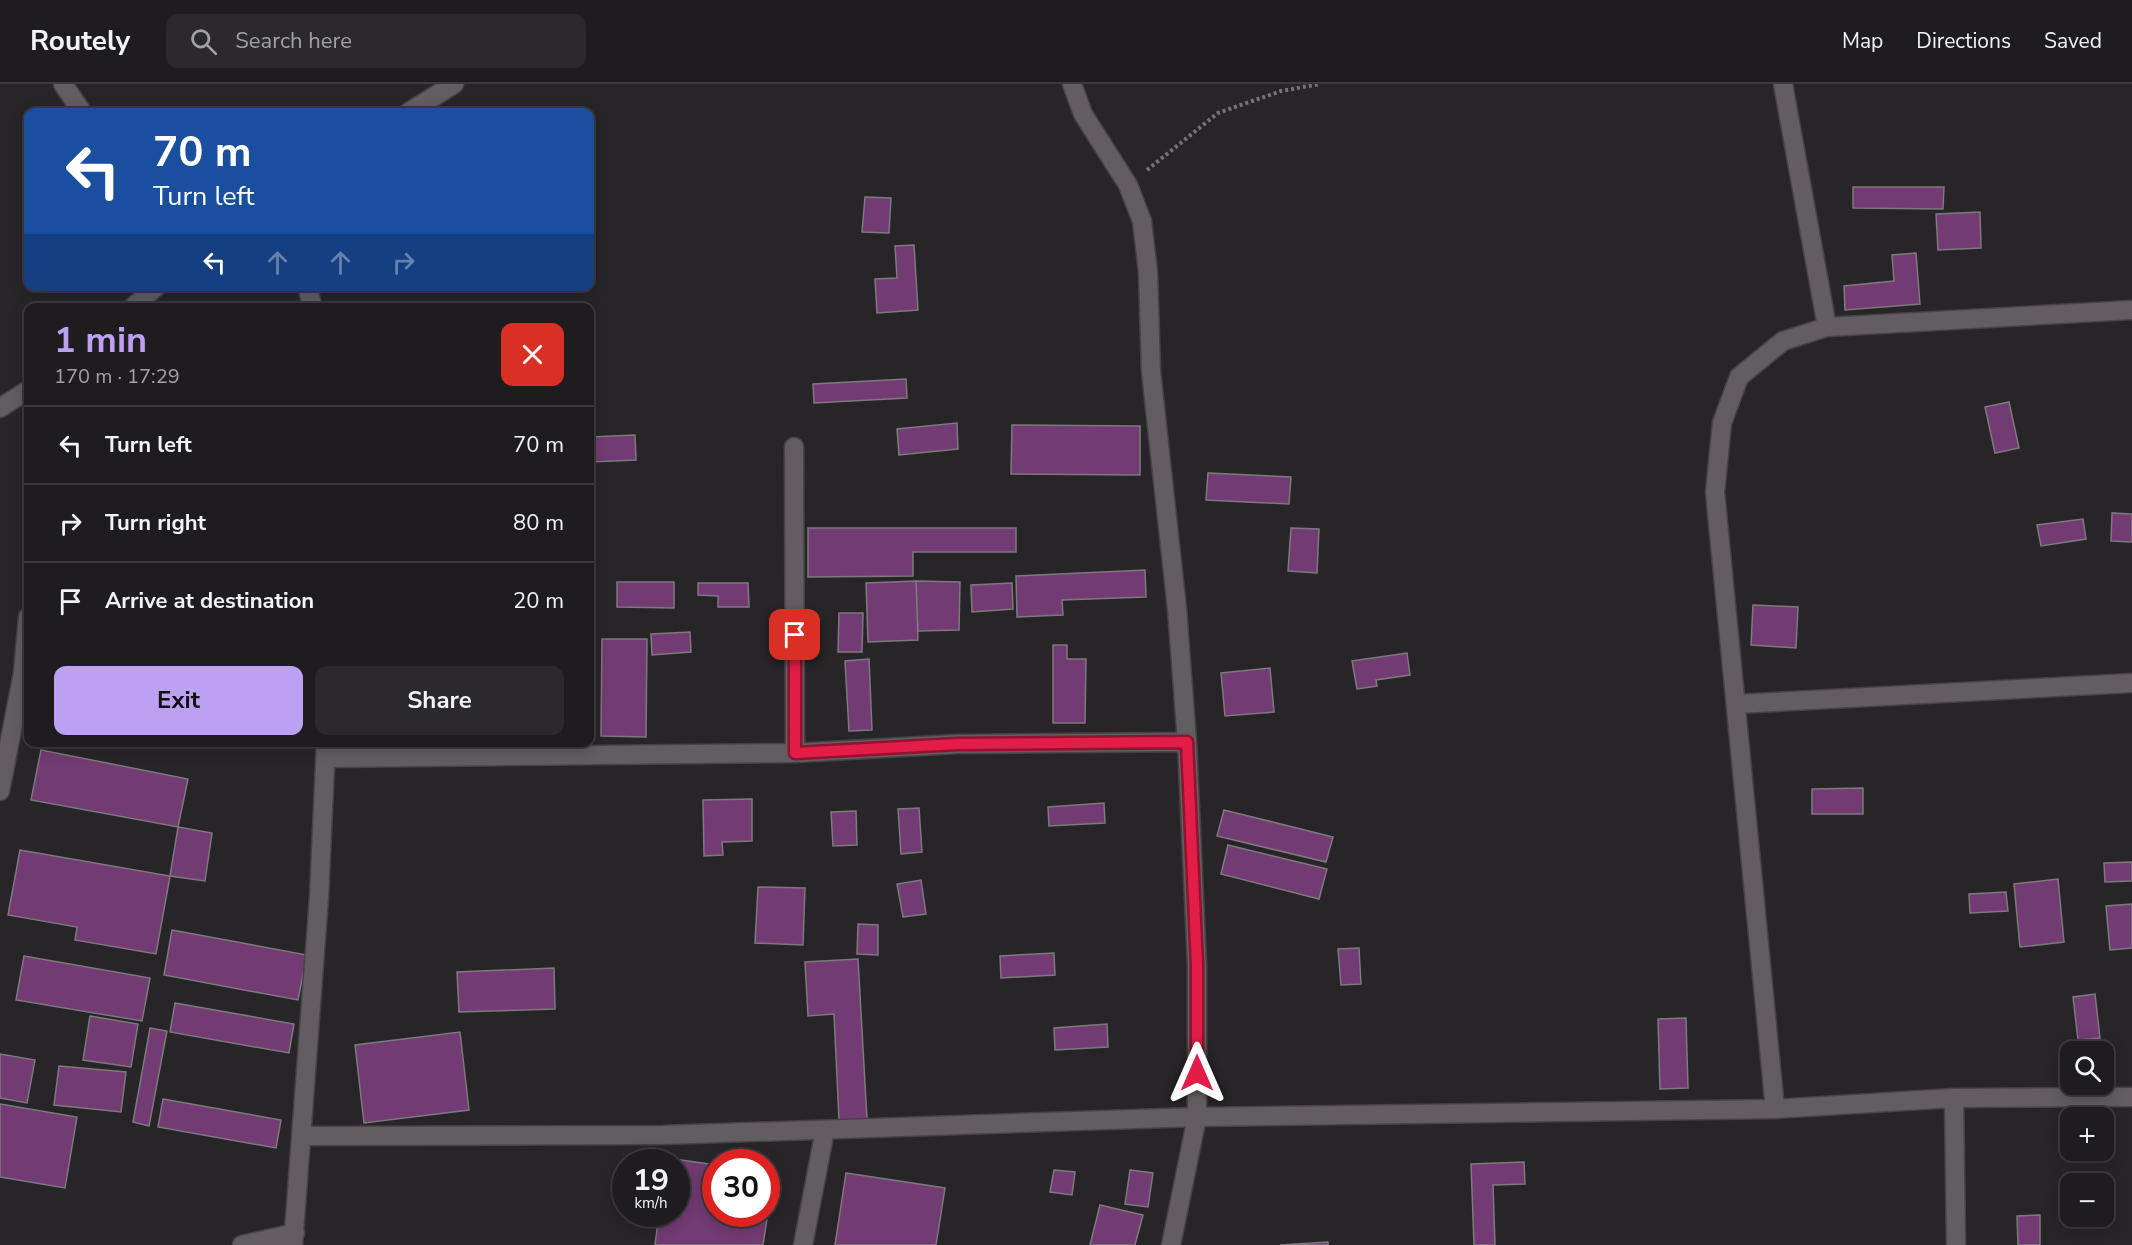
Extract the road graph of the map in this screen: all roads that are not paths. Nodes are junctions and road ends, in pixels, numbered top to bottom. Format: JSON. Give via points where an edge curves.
{"nodes":[{"id":1,"x":63,"y":84,"type":"edge"},
{"id":2,"x":454,"y":84,"type":"edge"},
{"id":3,"x":1072,"y":84,"type":"edge"},
{"id":4,"x":1783,"y":84,"type":"edge"},
{"id":5,"x":79,"y":108,"type":"edge"},
{"id":6,"x":415,"y":108,"type":"edge"},
{"id":7,"x":151,"y":291,"type":"edge"},
{"id":8,"x":138,"y":303,"type":"edge"},
{"id":9,"x":2132,"y":310,"type":"edge"},
{"id":10,"x":1827,"y":327,"type":"junction"},
{"id":11,"x":24,"y":393,"type":"edge"},
{"id":12,"x":0,"y":408,"type":"edge"},
{"id":13,"x":794,"y":447,"type":"dead end"},
{"id":14,"x":24,"y":662,"type":"edge"},
{"id":15,"x":2132,"y":683,"type":"edge"},
{"id":16,"x":1736,"y":704,"type":"junction"},
{"id":17,"x":1187,"y":742,"type":"junction"},
{"id":18,"x":326,"y":750,"type":"edge"},
{"id":19,"x":795,"y":753,"type":"junction"},
{"id":20,"x":0,"y":791,"type":"edge"},
{"id":21,"x":2132,"y":1096,"type":"edge"},
{"id":22,"x":1954,"y":1098,"type":"junction"},
{"id":23,"x":1775,"y":1109,"type":"junction"},
{"id":24,"x":1197,"y":1117,"type":"junction"},
{"id":25,"x":825,"y":1130,"type":"junction"},
{"id":26,"x":302,"y":1136,"type":"junction"},
{"id":27,"x":294,"y":1239,"type":"edge"},
{"id":28,"x":242,"y":1245,"type":"edge"},
{"id":29,"x":803,"y":1245,"type":"edge"},
{"id":30,"x":1171,"y":1245,"type":"edge"},
{"id":31,"x":1956,"y":1245,"type":"edge"}],
"edges":[{"from":1,"to":5,"type":"street"},
{"from":2,"to":6,"type":"street"},
{"from":3,"to":17,"type":"street","via":[[1083,114],[1128,185],[1142,221],[1151,371]]},
{"from":4,"to":10,"type":"street"},
{"from":7,"to":8,"type":"street"},
{"from":9,"to":10,"type":"street"},
{"from":10,"to":16,"type":"street","via":[[1783,341],[1739,377],[1722,423],[1715,492]]},
{"from":11,"to":12,"type":"street"},
{"from":13,"to":19,"type":"street"},
{"from":14,"to":20,"type":"street"},
{"from":15,"to":16,"type":"street"},
{"from":16,"to":23,"type":"street"},
{"from":17,"to":19,"type":"street","via":[[957,744]]},
{"from":17,"to":24,"type":"street","via":[[1197,965]]},
{"from":18,"to":19,"type":"street"},
{"from":18,"to":26,"type":"street"},
{"from":21,"to":22,"type":"street"},
{"from":22,"to":23,"type":"street"},
{"from":22,"to":31,"type":"street"},
{"from":23,"to":24,"type":"street"},
{"from":24,"to":25,"type":"street"},
{"from":24,"to":30,"type":"street"},
{"from":25,"to":26,"type":"street","via":[[651,1135]]},
{"from":25,"to":29,"type":"street"},
{"from":26,"to":27,"type":"street"},
{"from":27,"to":28,"type":"street"}]}
